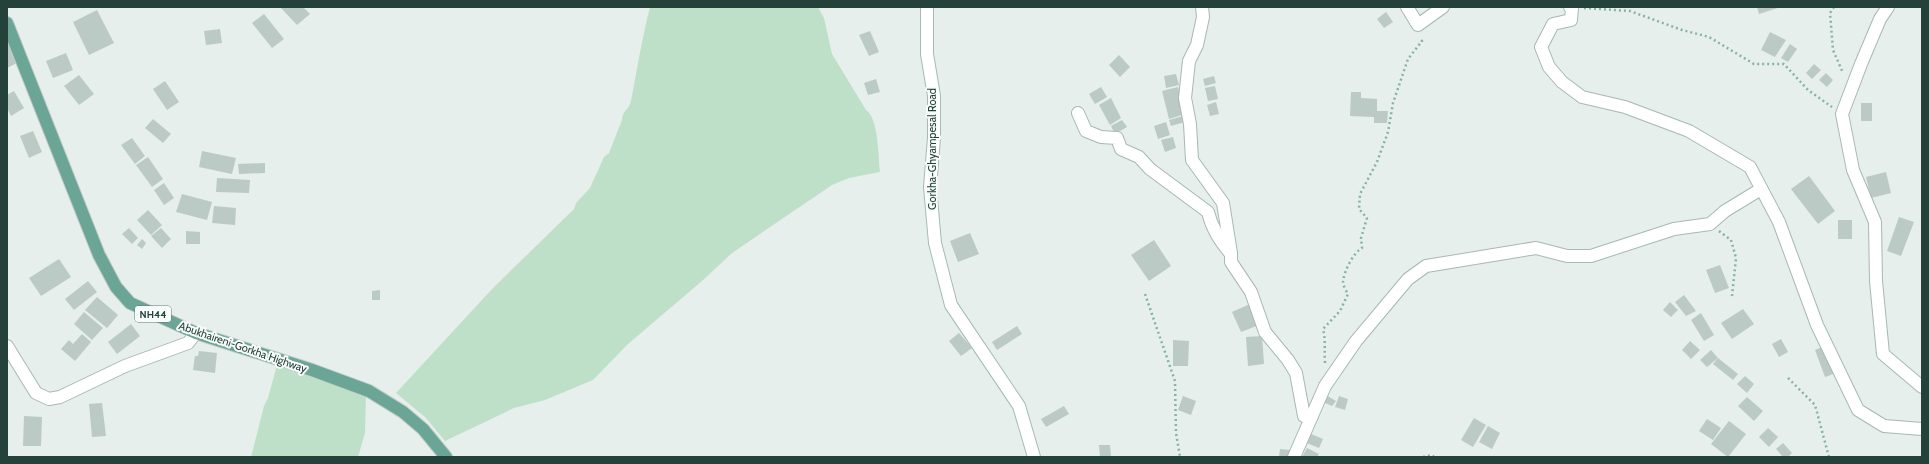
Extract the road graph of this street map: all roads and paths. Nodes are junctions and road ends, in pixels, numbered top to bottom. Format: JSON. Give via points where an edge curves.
{"nodes":[{"id":1,"x":927,"y":7,"type":"edge"},
{"id":2,"x":1202,"y":7,"type":"edge"},
{"id":3,"x":1406,"y":7,"type":"edge"},
{"id":4,"x":1443,"y":7,"type":"edge"},
{"id":5,"x":1834,"y":7,"type":"edge"},
{"id":6,"x":1888,"y":7,"type":"edge"},
{"id":7,"x":1571,"y":8,"type":"edge"},
{"id":8,"x":7,"y":23,"type":"edge"},
{"id":9,"x":1418,"y":25,"type":"junction"},
{"id":10,"x":1843,"y":78,"type":"dead end"},
{"id":11,"x":1078,"y":113,"type":"dead end"},
{"id":12,"x":1842,"y":114,"type":"junction"},
{"id":13,"x":1761,"y":189,"type":"junction"},
{"id":14,"x":1710,"y":224,"type":"junction"},
{"id":15,"x":1231,"y":254,"type":"junction"},
{"id":16,"x":1145,"y":294,"type":"dead end"},
{"id":17,"x":1732,"y":296,"type":"dead end"},
{"id":18,"x":196,"y":333,"type":"junction"},
{"id":19,"x":7,"y":346,"type":"edge"},
{"id":20,"x":1788,"y":378,"type":"dead end"},
{"id":21,"x":1325,"y":386,"type":"junction"},
{"id":22,"x":1922,"y":387,"type":"edge"},
{"id":23,"x":1312,"y":416,"type":"junction"},
{"id":24,"x":1922,"y":429,"type":"edge"},
{"id":25,"x":446,"y":457,"type":"edge"},
{"id":26,"x":1034,"y":457,"type":"edge"},
{"id":27,"x":1180,"y":457,"type":"edge"},
{"id":28,"x":1294,"y":457,"type":"edge"},
{"id":29,"x":1423,"y":457,"type":"edge"},
{"id":30,"x":1434,"y":457,"type":"edge"},
{"id":31,"x":1829,"y":457,"type":"edge"}],
"edges":[{"from":1,"to":26,"type":"street","name":"Gorkha-Ghyampesal Road","via":[[928,54],[934,96],[930,187],[935,243],[951,305],[1019,406]]},
{"from":2,"to":15,"type":"street","via":[[1203,17],[1197,45],[1189,61],[1185,98],[1190,124],[1192,160],[1223,203]]},
{"from":3,"to":9,"type":"street"},
{"from":4,"to":9,"type":"street"},
{"from":5,"to":10,"type":"path","via":[[1830,13],[1833,50],[1843,71]]},
{"from":6,"to":12,"type":"street","via":[[1880,19]]},
{"from":7,"to":12,"type":"path","via":[[1630,11],[1709,37],[1754,64],[1784,64],[1808,90]]},
{"from":7,"to":13,"type":"street","via":[[1571,20],[1553,24],[1541,47],[1549,67],[1562,82],[1582,96],[1625,107],[1689,131],[1750,167]]},
{"from":8,"to":18,"type":"main road","name":"Abukhaireni-Gorkha Highway","number":"NH44","via":[[98,256],[116,287],[130,303]]},
{"from":9,"to":21,"type":"path","via":[[1412,34],[1422,41],[1408,59],[1388,132],[1377,162],[1360,194],[1359,209],[1367,218],[1361,238],[1362,248],[1356,251],[1343,282],[1348,294],[1340,311],[1323,329],[1326,340],[1326,367],[1323,374]]},
{"from":11,"to":15,"type":"street","via":[[1086,131],[1101,137],[1117,138],[1121,149],[1139,157],[1150,169],[1208,212],[1210,224]]},
{"from":12,"to":22,"type":"street","via":[[1853,170],[1875,222],[1876,281],[1883,354]]},
{"from":13,"to":14,"type":"street","via":[[1725,211]]},
{"from":13,"to":24,"type":"street","via":[[1779,222],[1817,325],[1858,410],[1884,426]]},
{"from":14,"to":17,"type":"path","via":[[1730,240],[1736,258]]},
{"from":14,"to":21,"type":"street","via":[[1674,229],[1591,256],[1567,256],[1536,248],[1426,266],[1408,279],[1356,341]]},
{"from":15,"to":23,"type":"street","via":[[1231,262],[1251,292],[1265,332],[1296,373],[1304,416]]},
{"from":16,"to":27,"type":"path","via":[[1174,381],[1176,433]]},
{"from":18,"to":19,"type":"street","via":[[188,343],[125,366],[60,397],[49,399],[36,393]]},
{"from":18,"to":25,"type":"main road","name":"Abukhaireni-Gorkha Highway","number":"NH44","via":[[369,391],[403,412]]},
{"from":20,"to":31,"type":"path","via":[[1815,405]]},
{"from":21,"to":23,"type":"street"},
{"from":23,"to":28,"type":"street"},
{"from":29,"to":30,"type":"path"}]}
